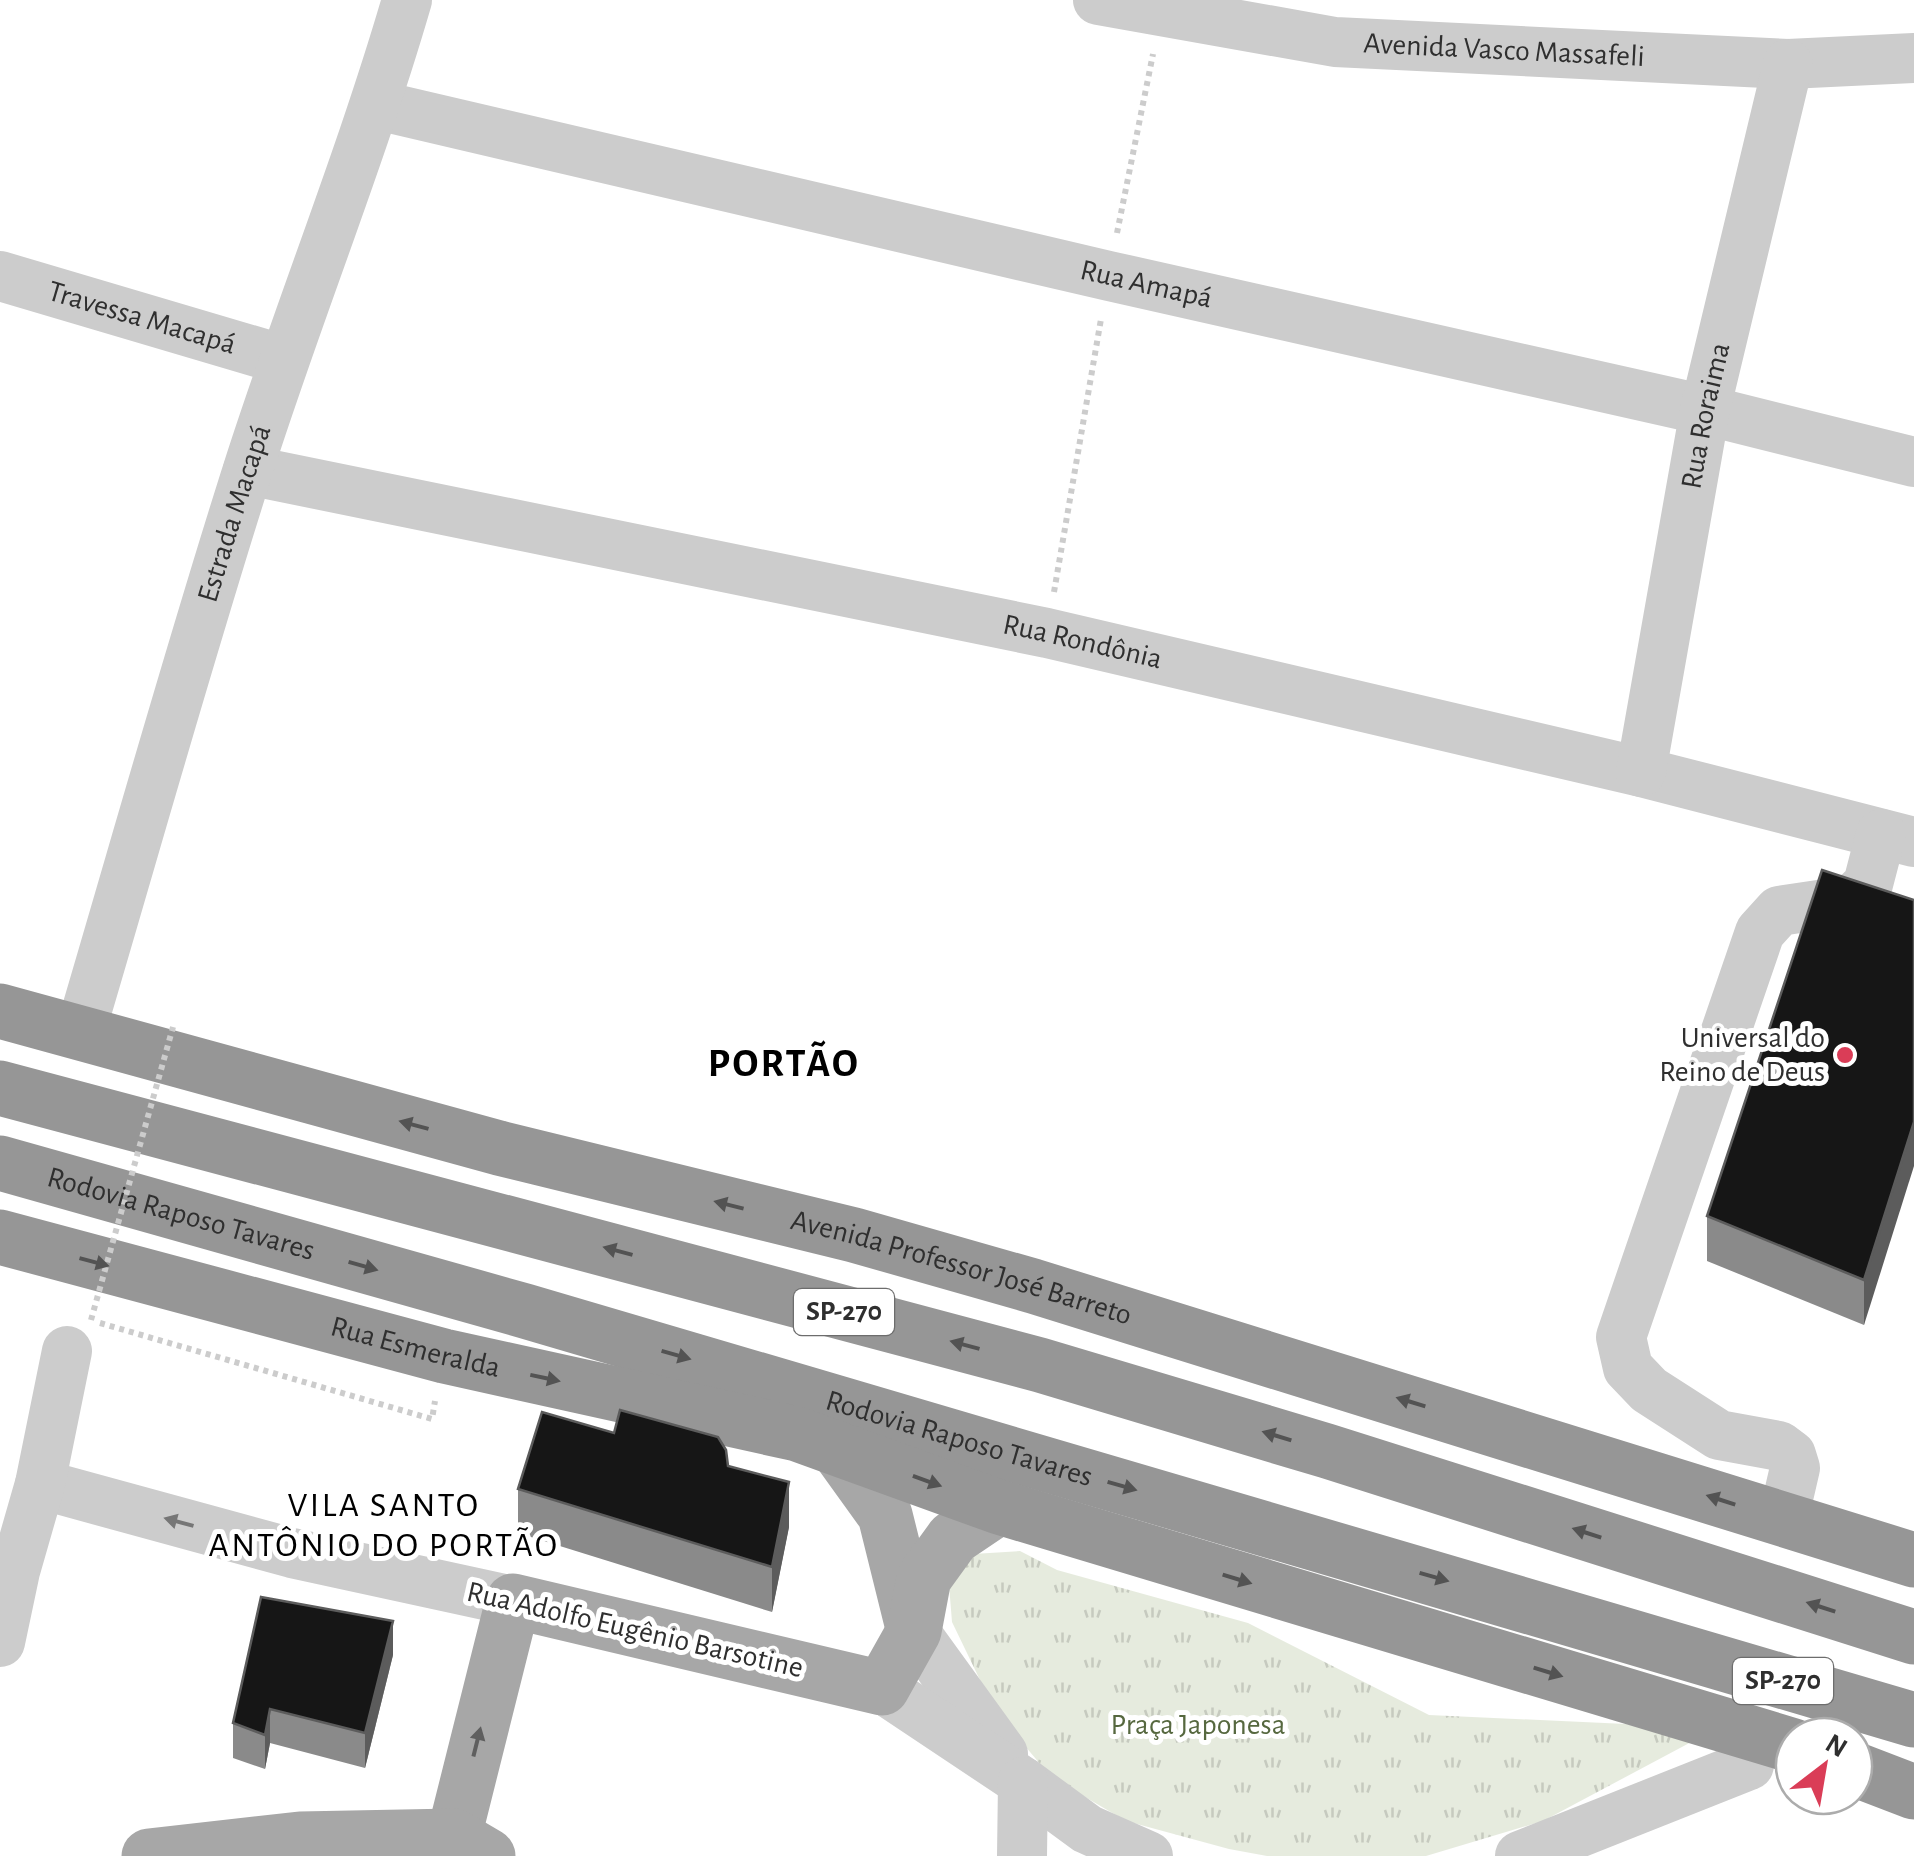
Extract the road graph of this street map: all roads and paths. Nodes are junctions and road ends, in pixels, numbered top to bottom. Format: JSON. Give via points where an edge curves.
{"nodes":[{"id":1,"x":407,"y":0,"type":"edge"},
{"id":2,"x":1098,"y":0,"type":"edge"},
{"id":3,"x":1914,"y":58,"type":"edge"},
{"id":4,"x":1788,"y":64,"type":"junction"},
{"id":5,"x":377,"y":105,"type":"junction"},
{"id":6,"x":0,"y":276,"type":"edge"},
{"id":7,"x":284,"y":360,"type":"junction"},
{"id":8,"x":1705,"y":410,"type":"junction"},
{"id":9,"x":1914,"y":462,"type":"edge"},
{"id":10,"x":248,"y":470,"type":"junction"},
{"id":11,"x":1641,"y":772,"type":"junction"},
{"id":12,"x":1897,"y":838,"type":"edge"},
{"id":13,"x":0,"y":1011,"type":"edge"},
{"id":14,"x":173,"y":1027,"type":"dead end"},
{"id":15,"x":80,"y":1032,"type":"junction"},
{"id":16,"x":0,"y":1088,"type":"edge"},
{"id":17,"x":0,"y":1163,"type":"edge"},
{"id":18,"x":0,"y":1238,"type":"edge"},
{"id":19,"x":67,"y":1350,"type":"dead end"},
{"id":20,"x":444,"y":1356,"type":"junction"},
{"id":21,"x":836,"y":1447,"type":"junction"},
{"id":22,"x":40,"y":1484,"type":"junction"},
{"id":23,"x":998,"y":1507,"type":"junction"},
{"id":24,"x":1783,"y":1520,"type":"junction"},
{"id":25,"x":1914,"y":1560,"type":"edge"},
{"id":26,"x":7,"y":1569,"type":"edge"},
{"id":27,"x":512,"y":1601,"type":"junction"},
{"id":28,"x":914,"y":1631,"type":"junction"},
{"id":29,"x":1914,"y":1637,"type":"edge"},
{"id":30,"x":0,"y":1642,"type":"edge"},
{"id":31,"x":882,"y":1688,"type":"junction"},
{"id":32,"x":1914,"y":1720,"type":"edge"},
{"id":33,"x":1772,"y":1756,"type":"edge"},
{"id":34,"x":1874,"y":1776,"type":"edge"},
{"id":35,"x":1024,"y":1782,"type":"junction"},
{"id":36,"x":1914,"y":1792,"type":"edge"},
{"id":37,"x":471,"y":1846,"type":"edge"},
{"id":38,"x":149,"y":1856,"type":"edge"},
{"id":39,"x":1022,"y":1856,"type":"edge"},
{"id":40,"x":1148,"y":1856,"type":"edge"},
{"id":41,"x":1520,"y":1856,"type":"edge"}],
"edges":[{"from":1,"to":5,"type":"street","name":"Estrada Macapá"},
{"from":2,"to":4,"type":"street","name":"Avenida Vasco Massafeli","via":[[1336,42]]},
{"from":3,"to":4,"type":"street","name":"Avenida Vasco Massafeli"},
{"from":4,"to":8,"type":"street","name":"Rua Roraima"},
{"from":5,"to":7,"type":"street","name":"Estrada Macapá"},
{"from":5,"to":8,"type":"street","name":"Rua Amapá"},
{"from":6,"to":7,"type":"street","name":"Travessa Macapá"},
{"from":7,"to":10,"type":"street","name":"Estrada Macapá"},
{"from":8,"to":9,"type":"street","name":"Rua Amapá"},
{"from":8,"to":11,"type":"street","name":"Rua Roraima"},
{"from":10,"to":11,"type":"street","name":"Rua Rondônia","via":[[1047,633]]},
{"from":10,"to":15,"type":"street","name":"Estrada Macapá"},
{"from":11,"to":12,"type":"street","name":"Rua Rondônia"},
{"from":12,"to":24,"type":"street","via":[[1856,896],[1778,912],[1760,932],[1621,1338],[1628,1368],[1649,1390],[1719,1434],[1779,1446],[1791,1455],[1795,1468]]},
{"from":13,"to":15,"type":"highway","name":"Avenida Professor José Barreto"},
{"from":14,"to":20,"type":"path","bridge":true,"via":[[90,1320],[432,1419]]},
{"from":24,"to":15,"type":"highway","name":"Avenida Professor José Barreto","one_way":true,"via":[[1015,1281]]},
{"from":29,"to":16,"type":"highway","number":"SP-270","one_way":true,"via":[[1040,1365]]},
{"from":17,"to":32,"type":"highway","name":"Rodovia Raposo Tavares","number":"SP-270","one_way":true},
{"from":18,"to":20,"type":"highway","name":"Rua Esmeralda","one_way":true},
{"from":19,"to":22,"type":"street"},
{"from":20,"to":21,"type":"highway","name":"Rua Esmeralda","one_way":true},
{"from":21,"to":23,"type":"highway","one_way":true},
{"from":21,"to":28,"type":"main road","via":[[885,1515]]},
{"from":22,"to":26,"type":"street"},
{"from":27,"to":22,"type":"street","name":"Rua Adolfo Eugênio Barsotine","one_way":true,"via":[[292,1553]]},
{"from":23,"to":28,"type":"main road","via":[[953,1538],[924,1578]]},
{"from":23,"to":33,"type":"highway","one_way":true},
{"from":24,"to":25,"type":"highway","name":"Avenida Professor José Barreto"},
{"from":26,"to":30,"type":"street"},
{"from":27,"to":31,"type":"main road","name":"Rua Adolfo Eugênio Barsotine"},
{"from":37,"to":27,"type":"main road","one_way":true},
{"from":28,"to":31,"type":"main road"},
{"from":28,"to":35,"type":"street"},
{"from":31,"to":35,"type":"street"},
{"from":33,"to":41,"type":"street"},
{"from":34,"to":36,"type":"highway"},
{"from":35,"to":39,"type":"street"},
{"from":35,"to":40,"type":"street","via":[[1087,1829]]},
{"from":37,"to":38,"type":"main road","via":[[300,1839]]}]}
